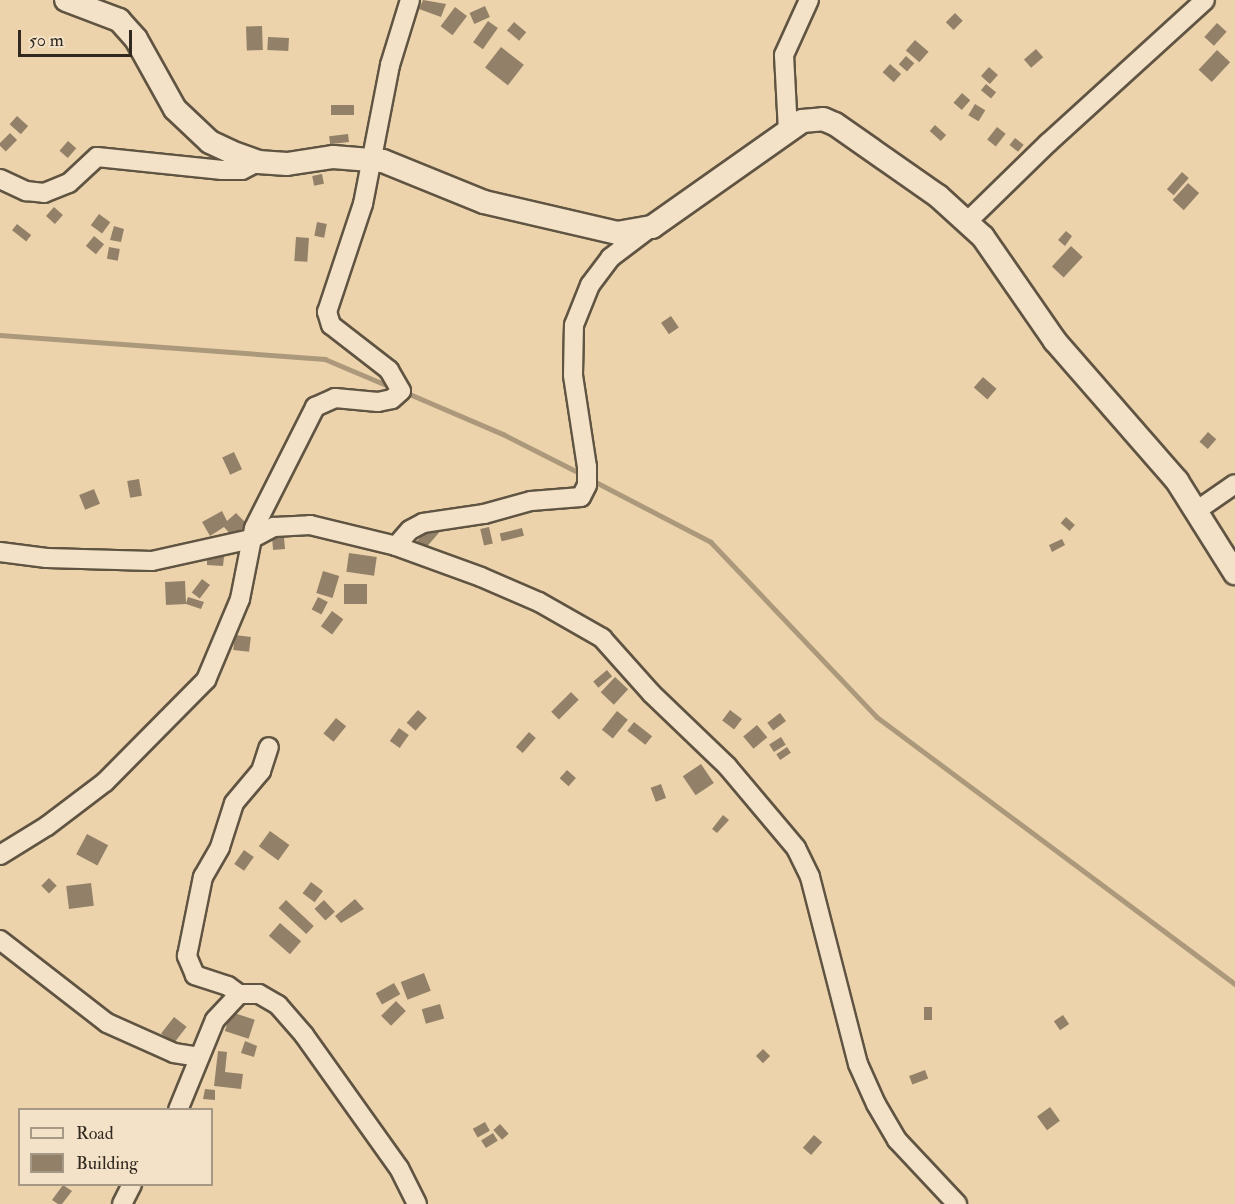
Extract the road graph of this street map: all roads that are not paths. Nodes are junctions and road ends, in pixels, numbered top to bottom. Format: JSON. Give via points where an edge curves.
{"nodes":[{"id":1,"x":66,"y":0,"type":"edge"},
{"id":2,"x":410,"y":0,"type":"edge"},
{"id":3,"x":809,"y":0,"type":"edge"},
{"id":4,"x":1204,"y":0,"type":"edge"},
{"id":5,"x":788,"y":131,"type":"junction"},
{"id":6,"x":373,"y":160,"type":"junction"},
{"id":7,"x":258,"y":162,"type":"junction"},
{"id":8,"x":0,"y":179,"type":"edge"},
{"id":9,"x":968,"y":221,"type":"junction"},
{"id":10,"x":647,"y":230,"type":"junction"},
{"id":11,"x":1235,"y":484,"type":"edge"},
{"id":12,"x":1196,"y":511,"type":"junction"},
{"id":13,"x":251,"y":539,"type":"junction"},
{"id":14,"x":396,"y":546,"type":"junction"},
{"id":15,"x":0,"y":552,"type":"edge"},
{"id":16,"x":1235,"y":573,"type":"edge"},
{"id":17,"x":269,"y":747,"type":"dead end"},
{"id":18,"x":0,"y":855,"type":"edge"},
{"id":19,"x":0,"y":940,"type":"edge"},
{"id":20,"x":239,"y":994,"type":"junction"},
{"id":21,"x":198,"y":1057,"type":"junction"},
{"id":22,"x":179,"y":1108,"type":"edge"},
{"id":23,"x":131,"y":1186,"type":"edge"},
{"id":24,"x":122,"y":1204,"type":"edge"},
{"id":25,"x":417,"y":1204,"type":"edge"},
{"id":26,"x":957,"y":1204,"type":"edge"}],
"edges":[{"from":1,"to":7,"type":"street","via":[[119,20],[136,39],[175,109],[190,125],[210,142]]},
{"from":2,"to":6,"type":"street","via":[[390,65]]},
{"from":3,"to":5,"type":"street","via":[[784,55]]},
{"from":4,"to":9,"type":"street"},
{"from":5,"to":9,"type":"street","via":[[813,118],[835,124]]},
{"from":5,"to":10,"type":"street"},
{"from":6,"to":7,"type":"street","via":[[333,157],[287,164]]},
{"from":6,"to":10,"type":"street","via":[[395,164],[511,210],[617,233]]},
{"from":6,"to":13,"type":"street","via":[[350,247],[327,312],[332,325],[389,370],[401,391],[392,399],[378,402],[335,398],[315,407]]},
{"from":7,"to":8,"type":"street","via":[[242,170],[222,170],[97,157],[69,183],[44,193],[26,191]]},
{"from":9,"to":12,"type":"street","via":[[1055,341],[1177,481]]},
{"from":10,"to":14,"type":"street","via":[[618,250],[602,269],[584,297],[574,326],[573,375],[587,467],[587,485],[581,497],[531,501],[474,516],[432,520],[410,530]]},
{"from":11,"to":12,"type":"street"},
{"from":12,"to":16,"type":"street"},
{"from":13,"to":14,"type":"street","via":[[291,524]]},
{"from":13,"to":15,"type":"street","via":[[153,561],[47,558]]},
{"from":13,"to":18,"type":"street","via":[[240,599],[206,680],[105,782],[47,826]]},
{"from":14,"to":26,"type":"street","via":[[539,602],[602,638],[652,694],[727,766],[796,848],[806,867],[858,1064],[876,1104],[897,1140]]},
{"from":17,"to":20,"type":"street","via":[[261,771],[234,803],[220,847],[203,877],[187,956],[195,975]]},
{"from":19,"to":21,"type":"street","via":[[107,1023],[174,1053]]},
{"from":20,"to":21,"type":"street","via":[[215,1020]]},
{"from":20,"to":25,"type":"street","via":[[259,994],[288,1016],[399,1168]]},
{"from":21,"to":22,"type":"street","via":[[194,1077]]},
{"from":23,"to":24,"type":"street"}]}
